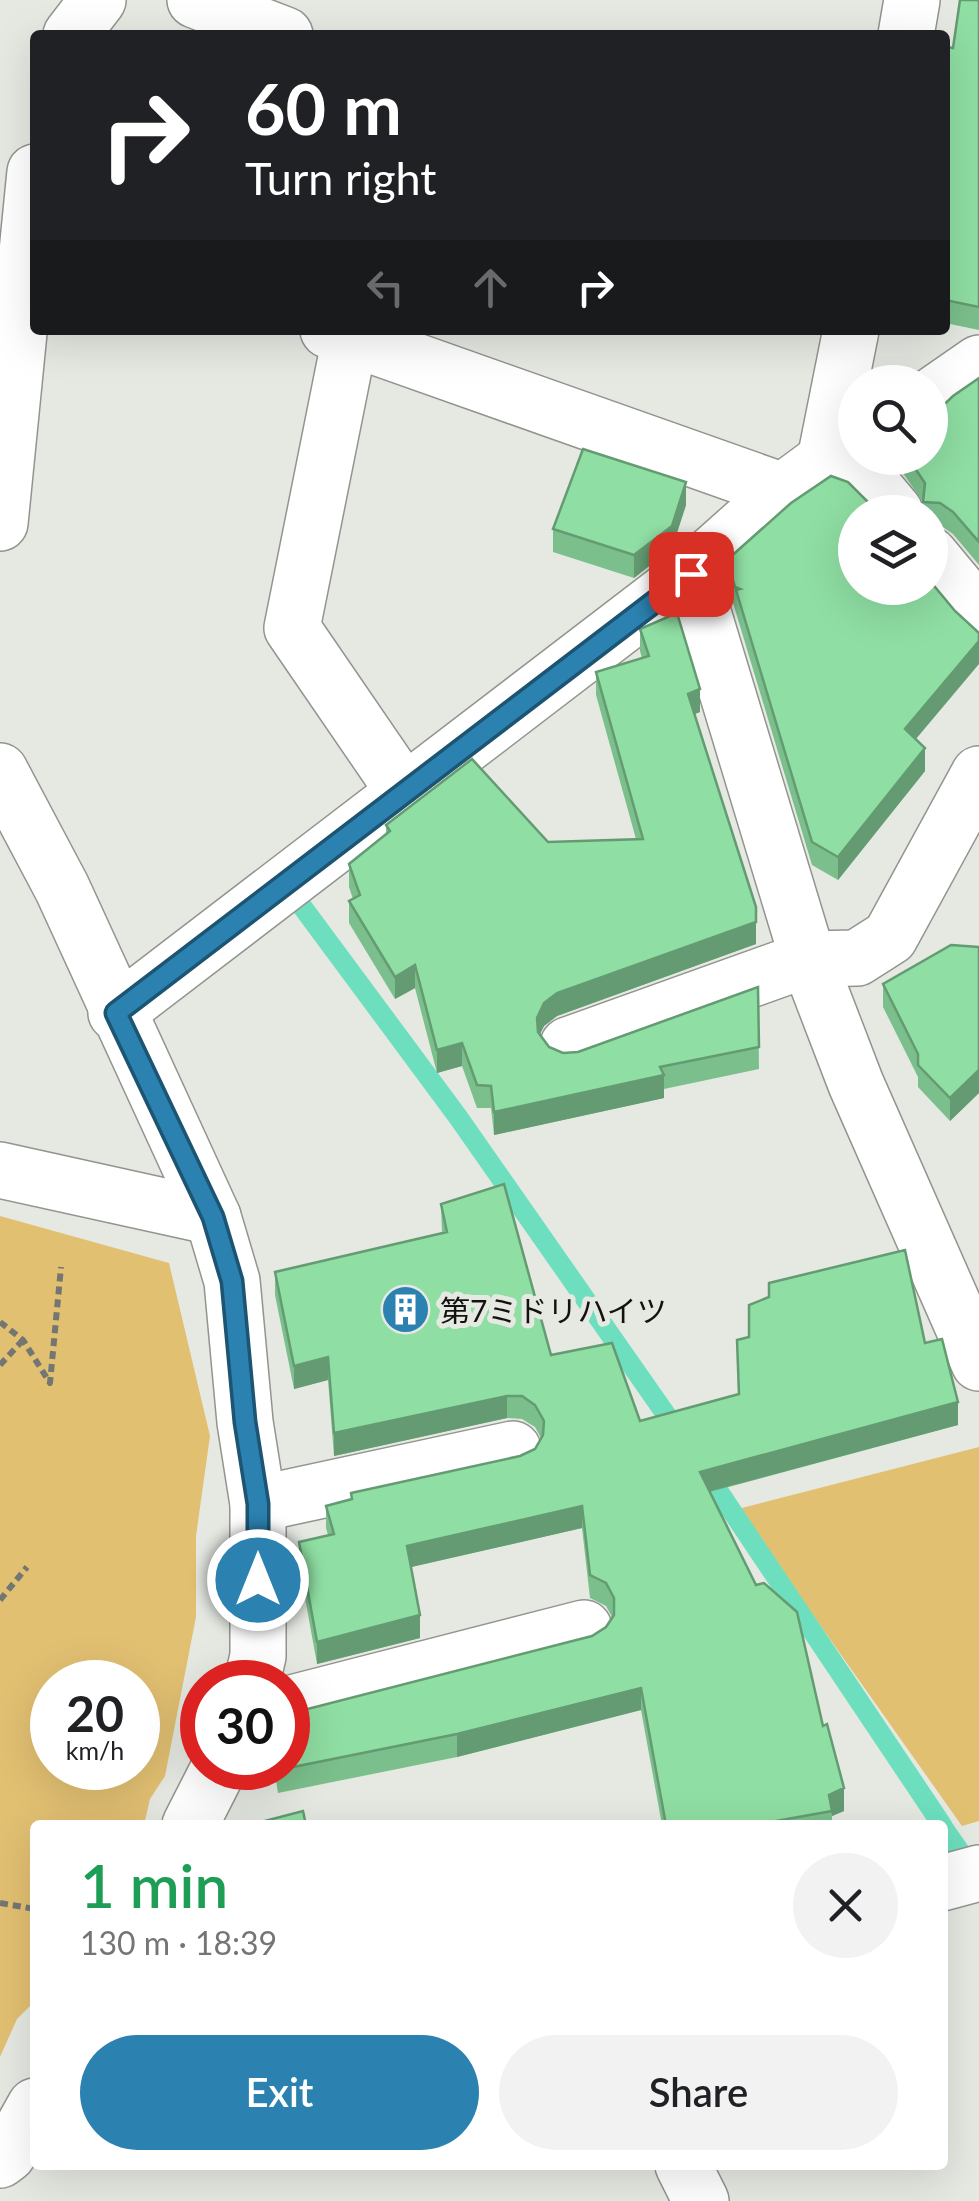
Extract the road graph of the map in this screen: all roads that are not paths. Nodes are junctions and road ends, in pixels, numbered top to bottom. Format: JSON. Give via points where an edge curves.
{"nodes":[{"id":1,"x":98,"y":0,"type":"edge"},
{"id":2,"x":195,"y":0,"type":"edge"},
{"id":3,"x":912,"y":0,"type":"edge"},
{"id":4,"x":75,"y":30,"type":"edge"},
{"id":5,"x":271,"y":30,"type":"edge"},
{"id":6,"x":907,"y":30,"type":"edge"},
{"id":7,"x":30,"y":225,"type":"edge"},
{"id":8,"x":339,"y":335,"type":"edge"},
{"id":9,"x":343,"y":335,"type":"edge"},
{"id":10,"x":850,"y":335,"type":"edge"},
{"id":11,"x":979,"y":363,"type":"edge"},
{"id":12,"x":948,"y":385,"type":"edge"},
{"id":13,"x":828,"y":464,"type":"edge"},
{"id":14,"x":871,"y":495,"type":"edge"},
{"id":15,"x":0,"y":523,"type":"edge"},
{"id":16,"x":691,"y":574,"type":"junction"},
{"id":17,"x":948,"y":577,"type":"edge"},
{"id":18,"x":979,"y":614,"type":"edge"},
{"id":19,"x":0,"y":772,"type":"edge"},
{"id":20,"x":979,"y":774,"type":"edge"},
{"id":21,"x":403,"y":790,"type":"junction"},
{"id":22,"x":808,"y":960,"type":"junction"},
{"id":23,"x":116,"y":1013,"type":"junction"},
{"id":24,"x":568,"y":1045,"type":"dead end"},
{"id":25,"x":0,"y":1170,"type":"edge"},
{"id":26,"x":213,"y":1217,"type":"junction"},
{"id":27,"x":979,"y":1363,"type":"edge"},
{"id":28,"x":513,"y":1449,"type":"dead end"},
{"id":29,"x":258,"y":1504,"type":"junction"},
{"id":30,"x":584,"y":1628,"type":"dead end"},
{"id":31,"x":257,"y":1660,"type":"edge"},
{"id":32,"x":310,"y":1698,"type":"edge"},
{"id":33,"x":208,"y":1790,"type":"edge"},
{"id":34,"x":193,"y":1820,"type":"edge"},
{"id":35,"x":979,"y":1874,"type":"edge"},
{"id":36,"x":948,"y":1881,"type":"edge"},
{"id":37,"x":30,"y":2119,"type":"edge"},
{"id":38,"x":686,"y":2170,"type":"edge"},
{"id":39,"x":9,"y":2172,"type":"edge"},
{"id":40,"x":702,"y":2201,"type":"edge"}],
"edges":[{"from":1,"to":4,"type":"street"},
{"from":2,"to":5,"type":"street"},
{"from":3,"to":6,"type":"street"},
{"from":7,"to":15,"type":"street"},
{"from":8,"to":21,"type":"street","via":[[292,628]]},
{"from":9,"to":13,"type":"street"},
{"from":10,"to":13,"type":"street"},
{"from":11,"to":12,"type":"street"},
{"from":13,"to":14,"type":"street"},
{"from":13,"to":16,"type":"street"},
{"from":16,"to":21,"type":"street"},
{"from":16,"to":22,"type":"street"},
{"from":17,"to":18,"type":"street"},
{"from":19,"to":23,"type":"street","via":[[62,888]]},
{"from":20,"to":22,"type":"street","via":[[890,937],[857,958]]},
{"from":21,"to":23,"type":"street"},
{"from":22,"to":24,"type":"street"},
{"from":22,"to":27,"type":"street"},
{"from":23,"to":26,"type":"street"},
{"from":25,"to":26,"type":"street"},
{"from":26,"to":29,"type":"street","via":[[232,1281]]},
{"from":28,"to":29,"type":"street"},
{"from":29,"to":31,"type":"street"},
{"from":30,"to":32,"type":"street"},
{"from":33,"to":34,"type":"street"},
{"from":35,"to":36,"type":"street"},
{"from":37,"to":39,"type":"street"},
{"from":38,"to":40,"type":"street"}]}
